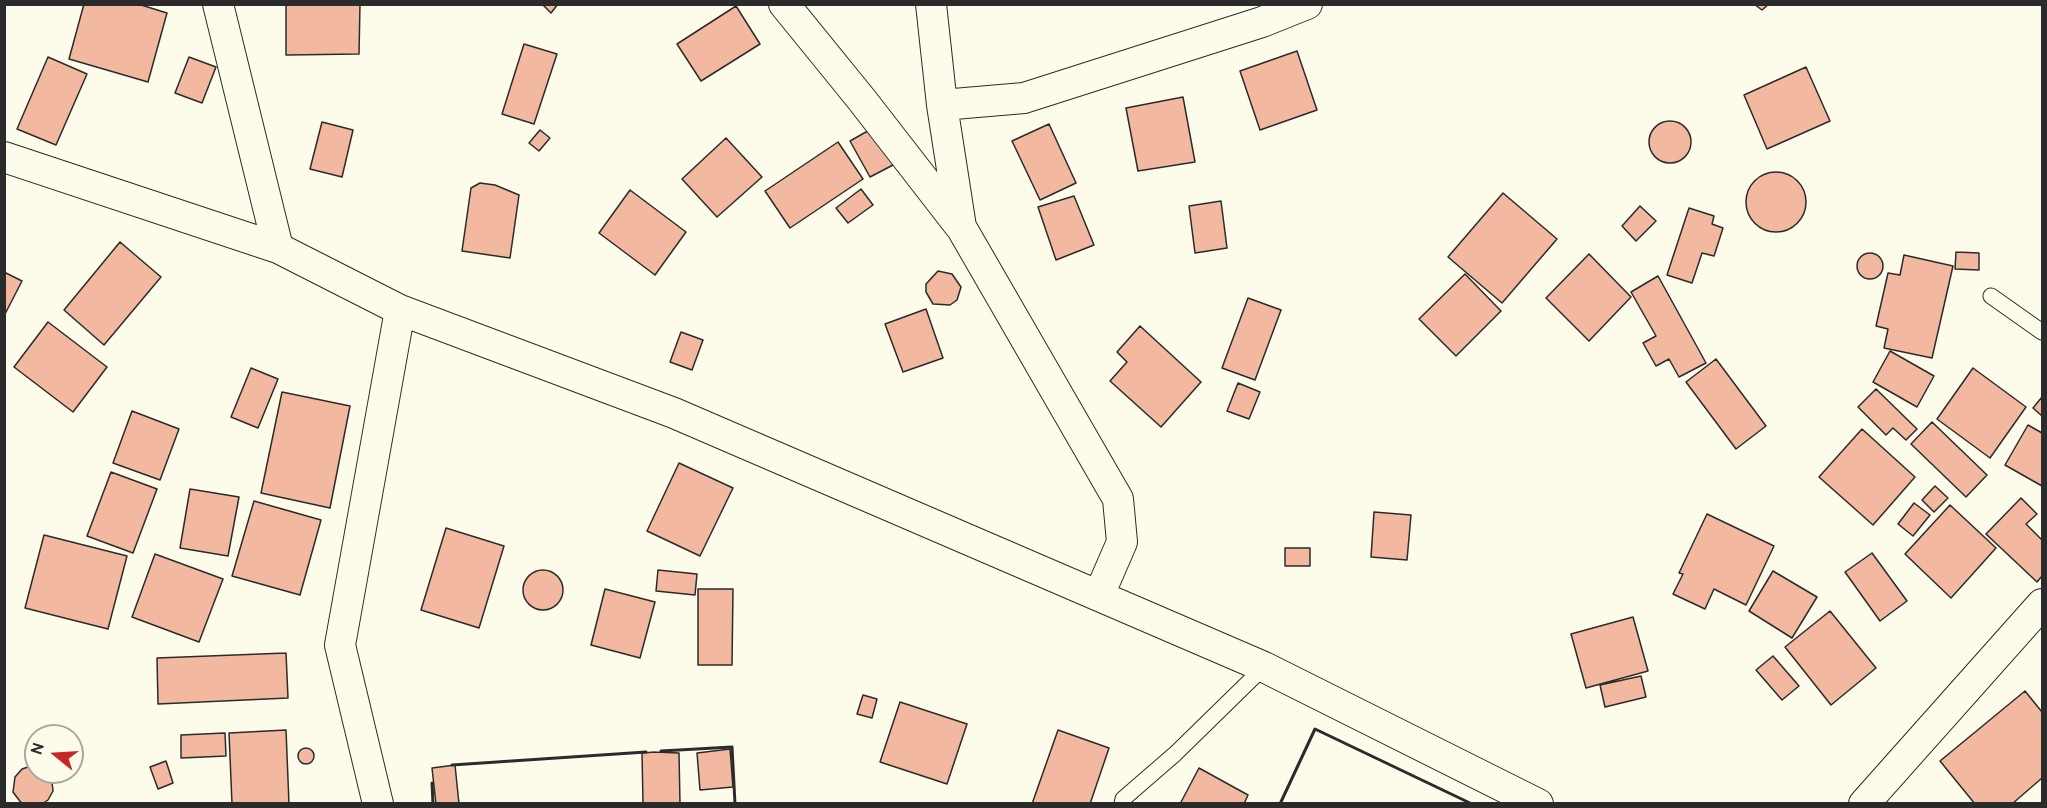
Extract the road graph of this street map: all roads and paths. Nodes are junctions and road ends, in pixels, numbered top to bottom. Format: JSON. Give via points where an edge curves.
{"nodes":[{"id":1,"x":218,"y":4,"type":"edge"},
{"id":2,"x":784,"y":4,"type":"edge"},
{"id":3,"x":931,"y":4,"type":"edge"},
{"id":4,"x":1306,"y":4,"type":"edge"},
{"id":5,"x":942,"y":105,"type":"junction"},
{"id":6,"x":4,"y":157,"type":"edge"},
{"id":7,"x":961,"y":228,"type":"junction"},
{"id":8,"x":278,"y":248,"type":"junction"},
{"id":9,"x":1991,"y":296,"type":"dead end"},
{"id":10,"x":400,"y":309,"type":"junction"},
{"id":11,"x":2043,"y":332,"type":"edge"},
{"id":12,"x":1099,"y":595,"type":"junction"},
{"id":13,"x":2043,"y":604,"type":"edge"},
{"id":14,"x":1263,"y":667,"type":"junction"},
{"id":15,"x":378,"y":804,"type":"edge"},
{"id":16,"x":1122,"y":804,"type":"edge"},
{"id":17,"x":1538,"y":804,"type":"edge"},
{"id":18,"x":1864,"y":804,"type":"edge"}],
"edges":[{"from":1,"to":8,"type":"street"},
{"from":2,"to":7,"type":"street"},
{"from":3,"to":5,"type":"street"},
{"from":4,"to":5,"type":"street","via":[[1262,22],[1024,98]]},
{"from":5,"to":7,"type":"street"},
{"from":6,"to":8,"type":"street"},
{"from":7,"to":12,"type":"street","via":[[1118,499],[1122,542]]},
{"from":8,"to":10,"type":"street"},
{"from":9,"to":11,"type":"lane"},
{"from":10,"to":12,"type":"street","via":[[674,413]]},
{"from":10,"to":15,"type":"street","via":[[340,645]]},
{"from":12,"to":14,"type":"street"},
{"from":13,"to":18,"type":"street"},
{"from":14,"to":16,"type":"lane"},
{"from":14,"to":17,"type":"street"}]}
